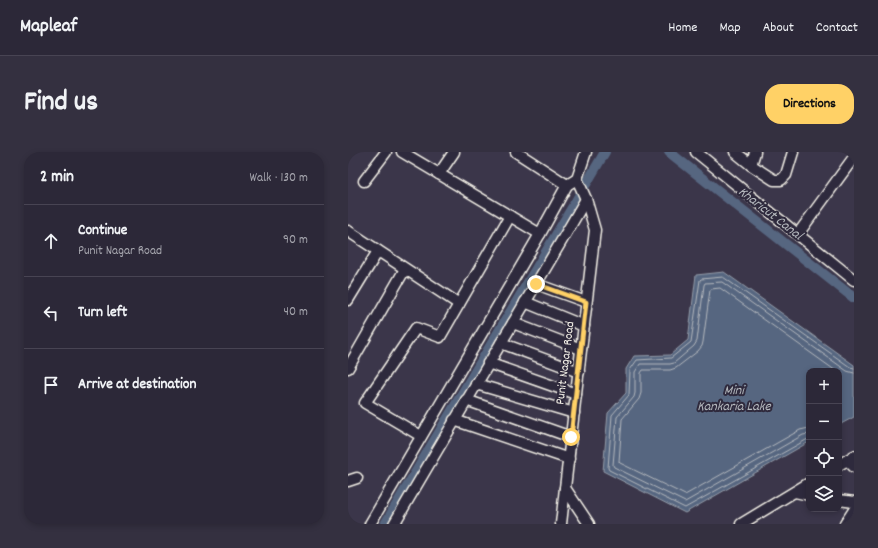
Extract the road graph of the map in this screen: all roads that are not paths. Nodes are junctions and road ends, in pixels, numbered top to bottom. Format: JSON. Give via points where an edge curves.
{"nodes":[{"id":1,"x":386,"y":152,"type":"edge"},
{"id":2,"x":402,"y":152,"type":"edge"},
{"id":3,"x":454,"y":152,"type":"edge"},
{"id":4,"x":516,"y":152,"type":"edge"},
{"id":5,"x":586,"y":152,"type":"edge"},
{"id":6,"x":696,"y":152,"type":"edge"},
{"id":7,"x":735,"y":152,"type":"edge"},
{"id":8,"x":755,"y":152,"type":"edge"},
{"id":9,"x":793,"y":152,"type":"edge"},
{"id":10,"x":854,"y":157,"type":"edge"},
{"id":11,"x":751,"y":165,"type":"junction"},
{"id":12,"x":439,"y":174,"type":"junction"},
{"id":13,"x":577,"y":179,"type":"junction"},
{"id":14,"x":364,"y":181,"type":"dead end"},
{"id":15,"x":567,"y":185,"type":"junction"},
{"id":16,"x":586,"y":198,"type":"junction"},
{"id":17,"x":510,"y":216,"type":"junction"},
{"id":18,"x":348,"y":231,"type":"edge"},
{"id":19,"x":540,"y":234,"type":"junction"},
{"id":20,"x":798,"y":234,"type":"junction"},
{"id":21,"x":378,"y":251,"type":"junction"},
{"id":22,"x":405,"y":269,"type":"junction"},
{"id":23,"x":854,"y":280,"type":"edge"},
{"id":24,"x":536,"y":284,"type":"junction"},
{"id":25,"x":348,"y":300,"type":"edge"},
{"id":26,"x":525,"y":302,"type":"junction"},
{"id":27,"x":586,"y":302,"type":"junction"},
{"id":28,"x":459,"y":304,"type":"junction"},
{"id":29,"x":513,"y":323,"type":"junction"},
{"id":30,"x":584,"y":326,"type":"junction"},
{"id":31,"x":500,"y":343,"type":"junction"},
{"id":32,"x":581,"y":349,"type":"junction"},
{"id":33,"x":488,"y":363,"type":"junction"},
{"id":34,"x":348,"y":368,"type":"edge"},
{"id":35,"x":578,"y":372,"type":"junction"},
{"id":36,"x":476,"y":384,"type":"junction"},
{"id":37,"x":576,"y":394,"type":"junction"},
{"id":38,"x":466,"y":400,"type":"junction"},
{"id":39,"x":574,"y":413,"type":"junction"},
{"id":40,"x":454,"y":420,"type":"junction"},
{"id":41,"x":421,"y":436,"type":"junction"},
{"id":42,"x":571,"y":437,"type":"junction"},
{"id":43,"x":569,"y":459,"type":"junction"},
{"id":44,"x":806,"y":485,"type":"edge"},
{"id":45,"x":565,"y":488,"type":"junction"},
{"id":46,"x":795,"y":492,"type":"junction"},
{"id":47,"x":806,"y":495,"type":"edge"},
{"id":48,"x":842,"y":500,"type":"edge"},
{"id":49,"x":854,"y":502,"type":"edge"},
{"id":50,"x":854,"y":510,"type":"edge"},
{"id":51,"x":370,"y":524,"type":"edge"},
{"id":52,"x":394,"y":524,"type":"edge"},
{"id":53,"x":561,"y":524,"type":"edge"},
{"id":54,"x":589,"y":524,"type":"edge"},
{"id":55,"x":741,"y":524,"type":"edge"},
{"id":56,"x":845,"y":524,"type":"edge"}],
"edges":[{"from":1,"to":14,"type":"street"},
{"from":2,"to":12,"type":"street"},
{"from":3,"to":12,"type":"street"},
{"from":4,"to":15,"type":"street"},
{"from":5,"to":13,"type":"street"},
{"from":6,"to":20,"type":"street"},
{"from":7,"to":11,"type":"street"},
{"from":8,"to":11,"type":"street"},
{"from":9,"to":11,"type":"street","via":[[786,175],[781,180],[774,180]]},
{"from":10,"to":20,"type":"street"},
{"from":12,"to":17,"type":"street"},
{"from":13,"to":15,"type":"street"},
{"from":13,"to":16,"type":"street","name":"Punit Nagar Road"},
{"from":15,"to":19,"type":"street"},
{"from":16,"to":24,"type":"street"},
{"from":16,"to":27,"type":"street","name":"Punit Nagar Road","via":[[595,230]]},
{"from":17,"to":19,"type":"street"},
{"from":17,"to":28,"type":"street"},
{"from":18,"to":21,"type":"street"},
{"from":19,"to":41,"type":"street"},
{"from":20,"to":23,"type":"street"},
{"from":21,"to":22,"type":"street"},
{"from":21,"to":25,"type":"street"},
{"from":22,"to":28,"type":"street"},
{"from":22,"to":34,"type":"street"},
{"from":24,"to":26,"type":"street"},
{"from":24,"to":27,"type":"street"},
{"from":26,"to":29,"type":"street"},
{"from":26,"to":30,"type":"street"},
{"from":27,"to":30,"type":"street","name":"Punit Nagar Road"},
{"from":28,"to":41,"type":"street","via":[[440,337],[416,328],[365,403]]},
{"from":29,"to":31,"type":"street"},
{"from":29,"to":32,"type":"street"},
{"from":30,"to":32,"type":"street","name":"Punit Nagar Road"},
{"from":31,"to":33,"type":"street"},
{"from":31,"to":35,"type":"street"},
{"from":32,"to":35,"type":"street","name":"Punit Nagar Road"},
{"from":33,"to":36,"type":"street"},
{"from":33,"to":37,"type":"street"},
{"from":35,"to":37,"type":"street","name":"Punit Nagar Road"},
{"from":36,"to":38,"type":"street"},
{"from":36,"to":39,"type":"street"},
{"from":37,"to":39,"type":"street","name":"Punit Nagar Road"},
{"from":38,"to":40,"type":"street"},
{"from":38,"to":42,"type":"street"},
{"from":39,"to":42,"type":"street","name":"Punit Nagar Road"},
{"from":40,"to":43,"type":"street"},
{"from":40,"to":52,"type":"street"},
{"from":41,"to":51,"type":"street"},
{"from":42,"to":43,"type":"street","name":"Punit Nagar Road"},
{"from":43,"to":45,"type":"street","name":"Punit Nagar Road"},
{"from":44,"to":46,"type":"street"},
{"from":45,"to":53,"type":"street","name":"Punit Nagar Road"},
{"from":45,"to":54,"type":"street"},
{"from":46,"to":47,"type":"street"},
{"from":46,"to":55,"type":"street"},
{"from":48,"to":49,"type":"street"},
{"from":50,"to":56,"type":"street"}]}
